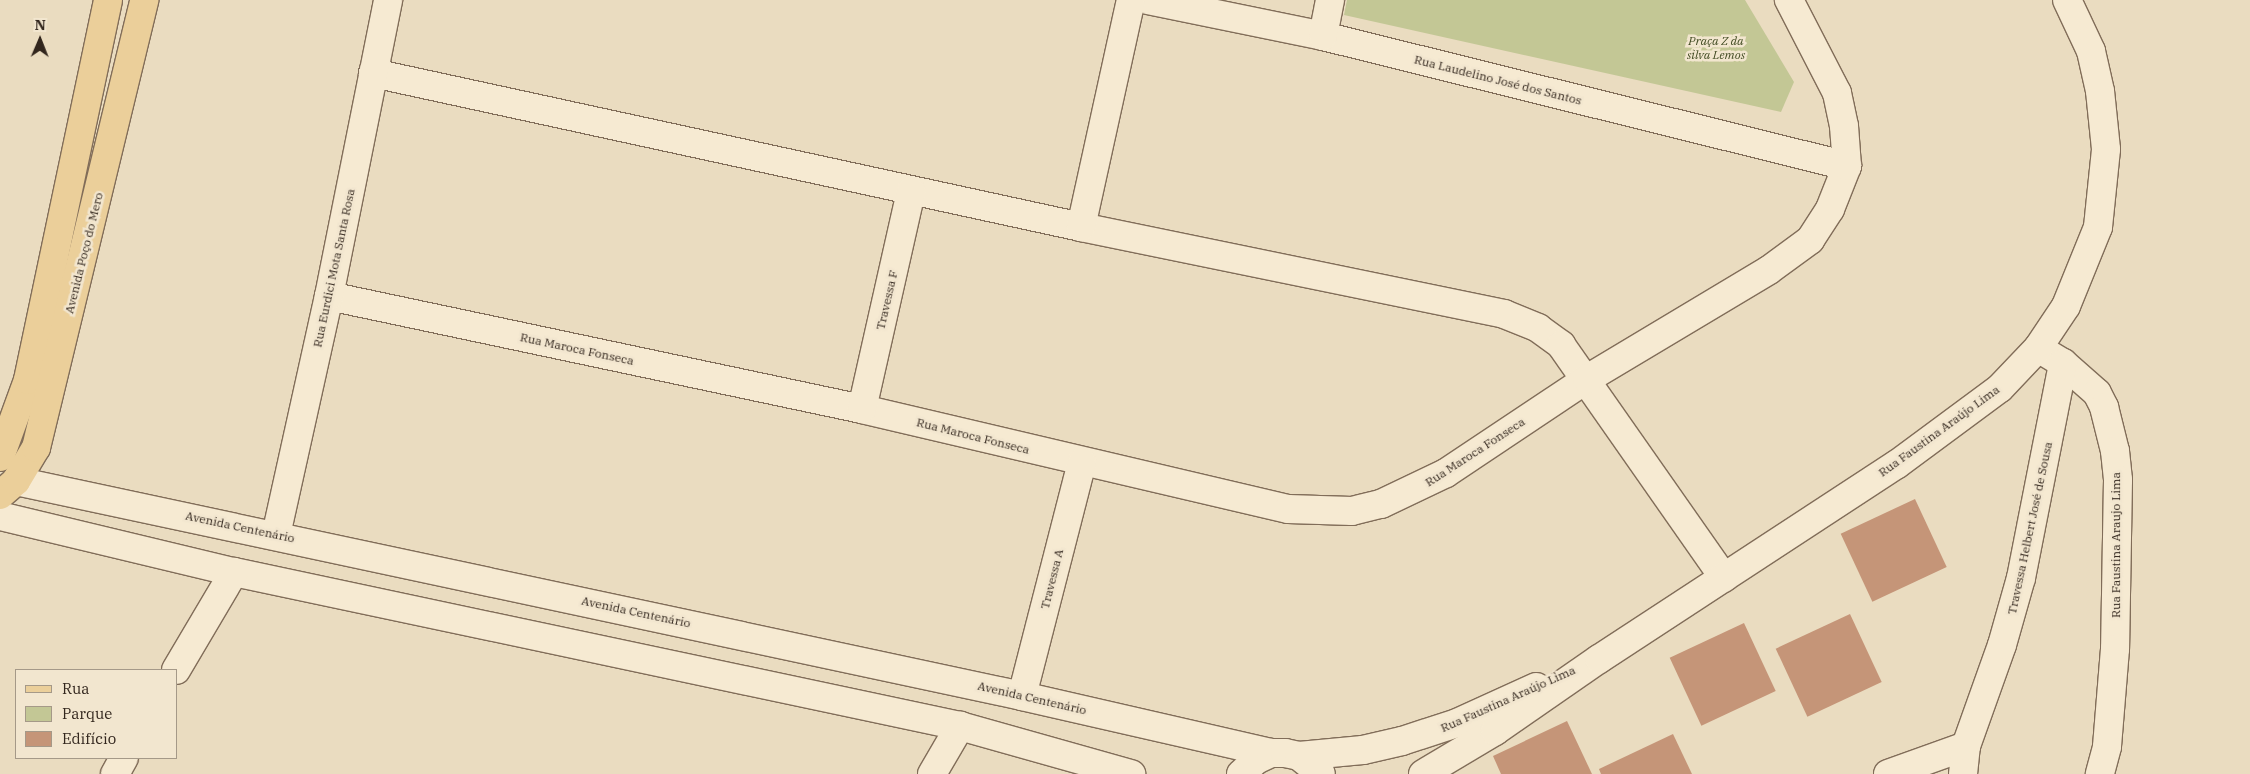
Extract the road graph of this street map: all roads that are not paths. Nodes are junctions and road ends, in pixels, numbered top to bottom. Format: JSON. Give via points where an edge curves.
{"nodes":[{"id":1,"x":108,"y":0,"type":"edge"},
{"id":2,"x":144,"y":0,"type":"edge"},
{"id":3,"x":388,"y":0,"type":"edge"},
{"id":4,"x":1131,"y":0,"type":"edge"},
{"id":5,"x":1148,"y":0,"type":"edge"},
{"id":6,"x":1330,"y":0,"type":"edge"},
{"id":7,"x":1789,"y":0,"type":"edge"},
{"id":8,"x":2067,"y":0,"type":"edge"},
{"id":9,"x":1323,"y":36,"type":"junction"},
{"id":10,"x":373,"y":73,"type":"junction"},
{"id":11,"x":1847,"y":166,"type":"junction"},
{"id":12,"x":911,"y":190,"type":"junction"},
{"id":13,"x":1081,"y":227,"type":"junction"},
{"id":14,"x":329,"y":296,"type":"junction"},
{"id":15,"x":2038,"y":348,"type":"junction"},
{"id":16,"x":2063,"y":363,"type":"junction"},
{"id":17,"x":1587,"y":378,"type":"junction"},
{"id":18,"x":862,"y":409,"type":"junction"},
{"id":19,"x":0,"y":457,"type":"edge"},
{"id":20,"x":1082,"y":463,"type":"junction"},
{"id":21,"x":5,"y":484,"type":"edge"},
{"id":22,"x":0,"y":516,"type":"edge"},
{"id":23,"x":276,"y":534,"type":"junction"},
{"id":24,"x":234,"y":572,"type":"junction"},
{"id":25,"x":1724,"y":578,"type":"junction"},
{"id":26,"x":1599,"y":659,"type":"junction"},
{"id":27,"x":177,"y":669,"type":"edge"},
{"id":28,"x":1022,"y":696,"type":"junction"},
{"id":29,"x":960,"y":726,"type":"junction"},
{"id":30,"x":1966,"y":746,"type":"junction"},
{"id":31,"x":1270,"y":753,"type":"junction"},
{"id":32,"x":1299,"y":756,"type":"junction"},
{"id":33,"x":123,"y":759,"type":"edge"},
{"id":34,"x":115,"y":774,"type":"edge"},
{"id":35,"x":932,"y":774,"type":"edge"},
{"id":36,"x":1131,"y":774,"type":"edge"},
{"id":37,"x":1241,"y":774,"type":"edge"},
{"id":38,"x":1321,"y":774,"type":"edge"},
{"id":39,"x":1423,"y":774,"type":"edge"},
{"id":40,"x":1888,"y":774,"type":"edge"},
{"id":41,"x":1963,"y":774,"type":"edge"},
{"id":42,"x":2100,"y":774,"type":"edge"}],
"edges":[{"from":1,"to":19,"type":"main road","name":"Avenida Poço do Mero","via":[[28,380]]},
{"from":2,"to":21,"type":"main road","name":"Avenida Poço do Mero","via":[[36,448]]},
{"from":3,"to":10,"type":"street","name":"Rua Eurdici Mota Santa Rosa"},
{"from":4,"to":13,"type":"street"},
{"from":5,"to":9,"type":"street","name":"Rua Laudelino José dos Santos"},
{"from":6,"to":9,"type":"street"},
{"from":7,"to":11,"type":"street","name":"Rua Maroca Fonseca","via":[[1822,58],[1837,93]]},
{"from":8,"to":15,"type":"street","name":"Rua Faustina Araújo Lima","via":[[2091,51],[2104,116],[2104,168],[2098,227],[2066,306]]},
{"from":9,"to":11,"type":"street","name":"Rua Laudelino José dos Santos"},
{"from":10,"to":12,"type":"street"},
{"from":10,"to":14,"type":"street","name":"Rua Eurdici Mota Santa Rosa"},
{"from":11,"to":17,"type":"street","name":"Rua Maroca Fonseca","via":[[1823,224],[1793,255]]},
{"from":12,"to":13,"type":"street"},
{"from":12,"to":18,"type":"street","name":"Travessa F"},
{"from":13,"to":17,"type":"street","via":[[1504,314],[1538,328],[1561,345]]},
{"from":14,"to":18,"type":"street","name":"Rua Maroca Fonseca"},
{"from":14,"to":23,"type":"street","name":"Rua Eurdici Mota Santa Rosa"},
{"from":15,"to":16,"type":"street","name":"Rua Faustina Araujo Lima"},
{"from":15,"to":25,"type":"street","name":"Rua Faustina Araújo Lima","via":[[2000,388],[1959,419]]},
{"from":16,"to":30,"type":"street","name":"Travessa Helbert José de Sousa","via":[[2021,578],[2002,645]]},
{"from":16,"to":42,"type":"street","name":"Rua Faustina Araujo Lima","via":[[2097,393],[2104,407],[2117,470],[2115,649],[2107,747]]},
{"from":17,"to":20,"type":"street","name":"Rua Maroca Fonseca","via":[[1446,473],[1380,504],[1352,511],[1288,509]]},
{"from":17,"to":25,"type":"street"},
{"from":18,"to":20,"type":"street","name":"Rua Maroca Fonseca"},
{"from":20,"to":28,"type":"street","name":"Travessa A"},
{"from":21,"to":23,"type":"street","name":"Avenida Centenário"},
{"from":22,"to":24,"type":"street"},
{"from":23,"to":28,"type":"street","name":"Avenida Centenário"},
{"from":24,"to":27,"type":"street"},
{"from":24,"to":29,"type":"street"},
{"from":25,"to":26,"type":"street","name":"Rua Faustina Araújo Lima"},
{"from":26,"to":32,"type":"street","name":"Rua Faustina Araújo Lima","via":[[1430,732],[1364,750]]},
{"from":26,"to":39,"type":"street","name":"Rua Faustina Araújo Lima","via":[[1496,732]]},
{"from":28,"to":31,"type":"street","name":"Avenida Centenário"},
{"from":29,"to":35,"type":"street"},
{"from":29,"to":36,"type":"street"},
{"from":30,"to":40,"type":"street"},
{"from":30,"to":41,"type":"street","name":"Travessa Helbert José de Sousa"},
{"from":31,"to":32,"type":"street","name":"Avenida Centenário"},
{"from":31,"to":37,"type":"street","via":[[1256,760]]},
{"from":32,"to":38,"type":"street"},
{"from":33,"to":34,"type":"street"}]}
